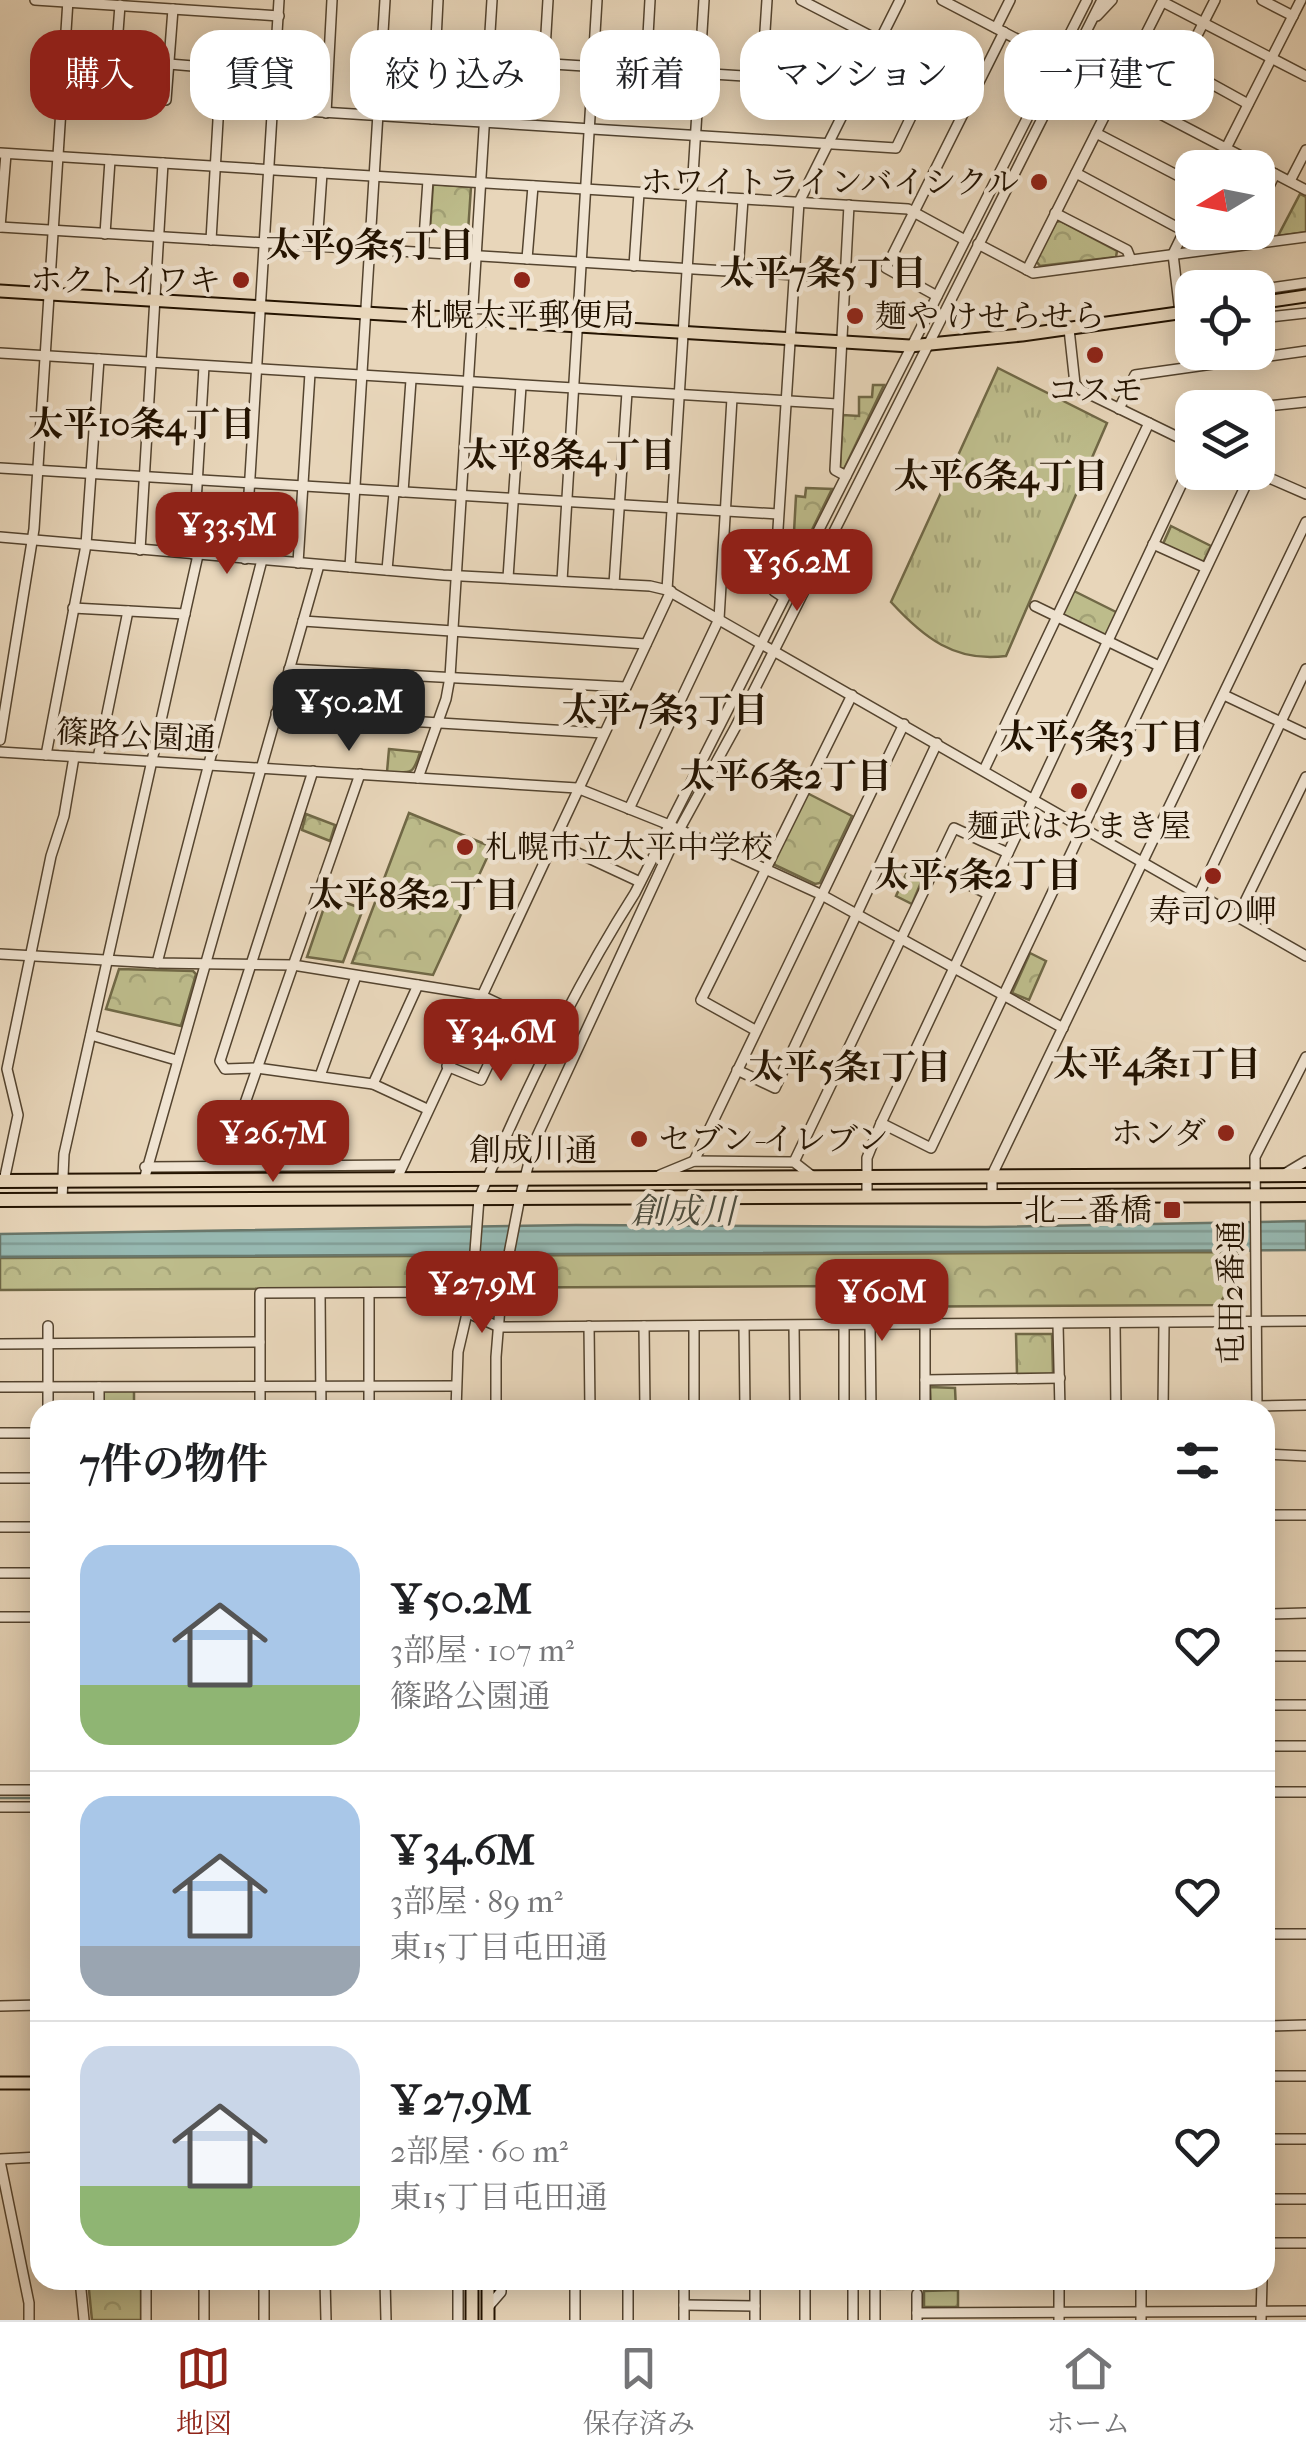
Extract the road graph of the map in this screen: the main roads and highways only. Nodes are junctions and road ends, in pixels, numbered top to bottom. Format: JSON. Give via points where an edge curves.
{"nodes":[{"id":1,"x":0,"y":290,"type":"edge"},
{"id":2,"x":1306,"y":296,"type":"edge"},
{"id":3,"x":1275,"y":301,"type":"edge"},
{"id":4,"x":1175,"y":314,"type":"edge"},
{"id":5,"x":1306,"y":1174,"type":"edge"},
{"id":6,"x":2,"y":1180,"type":"edge"},
{"id":7,"x":1306,"y":1196,"type":"edge"},
{"id":8,"x":0,"y":1200,"type":"edge"},
{"id":9,"x":30,"y":2083,"type":"edge"},
{"id":10,"x":0,"y":2084,"type":"edge"},
{"id":11,"x":472,"y":2290,"type":"edge"},
{"id":12,"x":472,"y":2320,"type":"edge"}],
"edges":[{"from":1,"to":4,"type":"main road","via":[[910,346]]},
{"from":2,"to":3,"type":"main road"},
{"from":5,"to":6,"type":"highway","name":"創成川通","via":[[487,1178],[398,1172]]},
{"from":7,"to":8,"type":"highway","name":"創成川通"},
{"from":9,"to":10,"type":"main road"},
{"from":11,"to":12,"type":"main road"}]}
